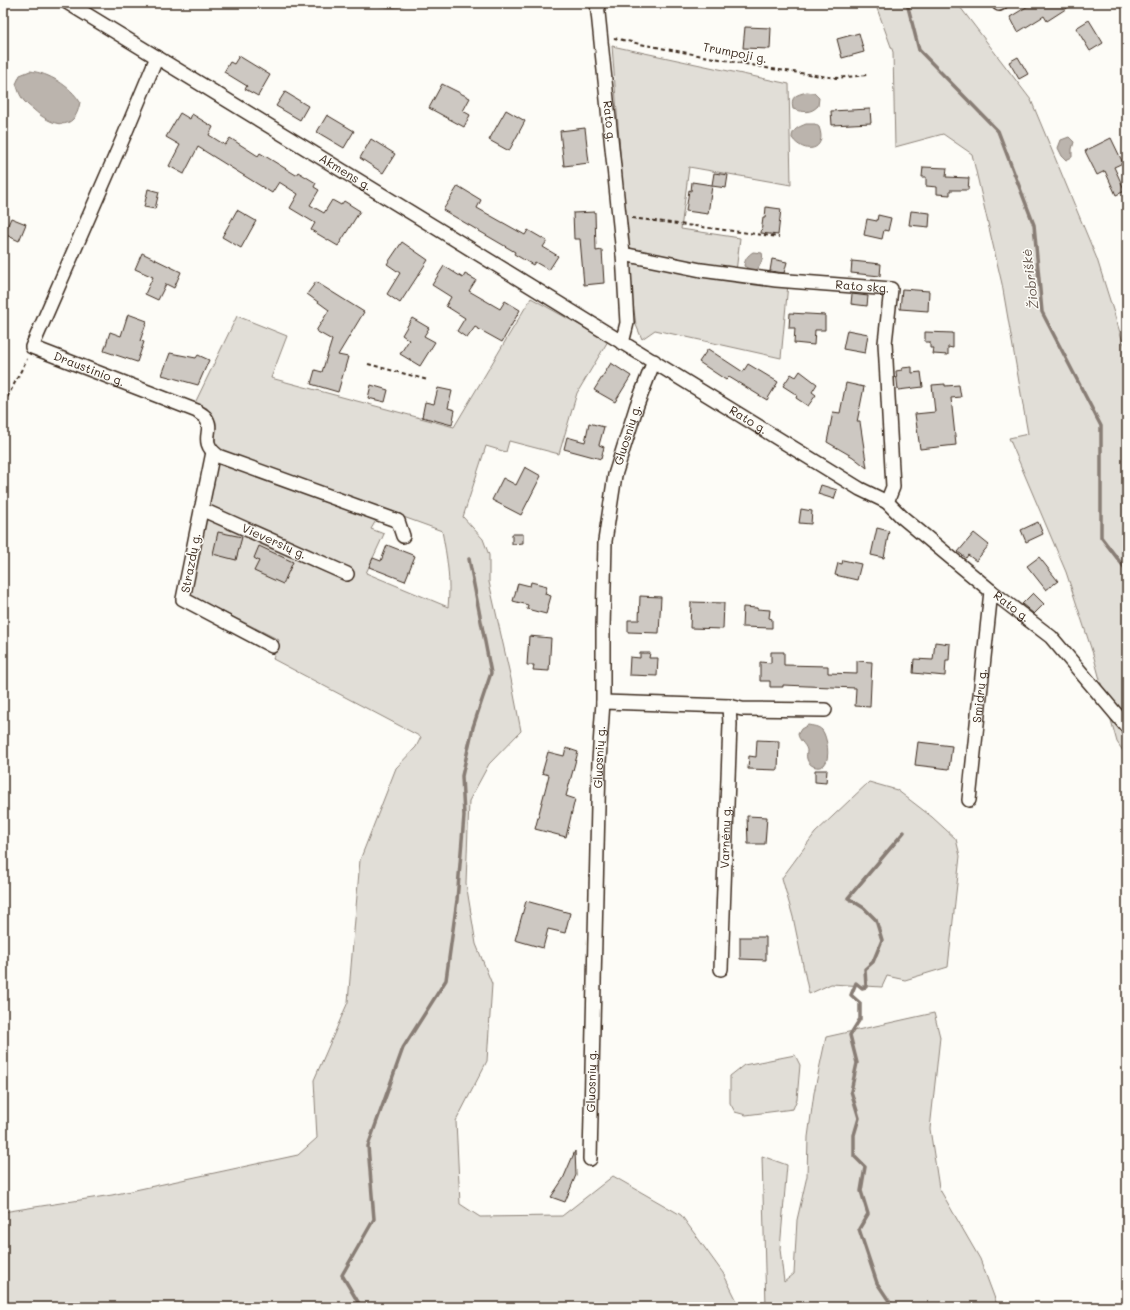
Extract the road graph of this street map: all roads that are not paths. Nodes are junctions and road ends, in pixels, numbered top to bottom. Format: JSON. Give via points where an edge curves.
{"nodes":[{"id":1,"x":68,"y":3,"type":"edge"},
{"id":2,"x":597,"y":3,"type":"edge"},
{"id":3,"x":156,"y":57,"type":"junction"},
{"id":4,"x":623,"y":254,"type":"junction"},
{"id":5,"x":622,"y":343,"type":"junction"},
{"id":6,"x":654,"y":361,"type":"junction"},
{"id":7,"x":213,"y":452,"type":"junction"},
{"id":8,"x":887,"y":502,"type":"junction"},
{"id":9,"x":201,"y":509,"type":"junction"},
{"id":10,"x":403,"y":536,"type":"dead end"},
{"id":11,"x":347,"y":574,"type":"dead end"},
{"id":12,"x":991,"y":591,"type":"junction"},
{"id":13,"x":272,"y":646,"type":"dead end"},
{"id":14,"x":603,"y":702,"type":"junction"},
{"id":15,"x":729,"y":706,"type":"junction"},
{"id":16,"x":826,"y":710,"type":"dead end"},
{"id":17,"x":1127,"y":727,"type":"edge"},
{"id":18,"x":969,"y":800,"type":"dead end"},
{"id":19,"x":721,"y":969,"type":"dead end"},
{"id":20,"x":590,"y":1159,"type":"dead end"}],
"edges":[{"from":1,"to":3,"type":"street","name":"Akmens g."},
{"from":2,"to":4,"type":"street","name":"Rato g."},
{"from":3,"to":5,"type":"street","name":"Akmens g."},
{"from":3,"to":7,"type":"street","name":"Draustinio g.","via":[[32,347],[197,411],[207,422],[207,443]]},
{"from":4,"to":5,"type":"street","name":"Rato g.","via":[[627,323]]},
{"from":4,"to":8,"type":"street","name":"Rato skg.","via":[[701,270],[776,280],[891,289],[885,343],[893,487]]},
{"from":5,"to":6,"type":"street","name":"Rato g."},
{"from":6,"to":8,"type":"street","name":"Rato g.","via":[[860,489]]},
{"from":6,"to":14,"type":"street","name":"Gluosnių g.","via":[[615,475],[605,541]]},
{"from":7,"to":9,"type":"street","name":"Strazdų g."},
{"from":7,"to":10,"type":"street","via":[[218,456],[398,521]]},
{"from":8,"to":12,"type":"street","name":"Rato g."},
{"from":9,"to":11,"type":"street","name":"Vieversių g."},
{"from":9,"to":13,"type":"street","name":"Strazdų g.","via":[[184,599]]},
{"from":12,"to":17,"type":"street","name":"Rato g.","via":[[1051,637]]},
{"from":12,"to":18,"type":"street","name":"Smidrų g."},
{"from":14,"to":15,"type":"street"},
{"from":14,"to":20,"type":"street","name":"Gluosnių g.","via":[[599,761]]},
{"from":15,"to":16,"type":"street","via":[[742,709]]},
{"from":15,"to":19,"type":"street","name":"Varnėnų g."}]}
